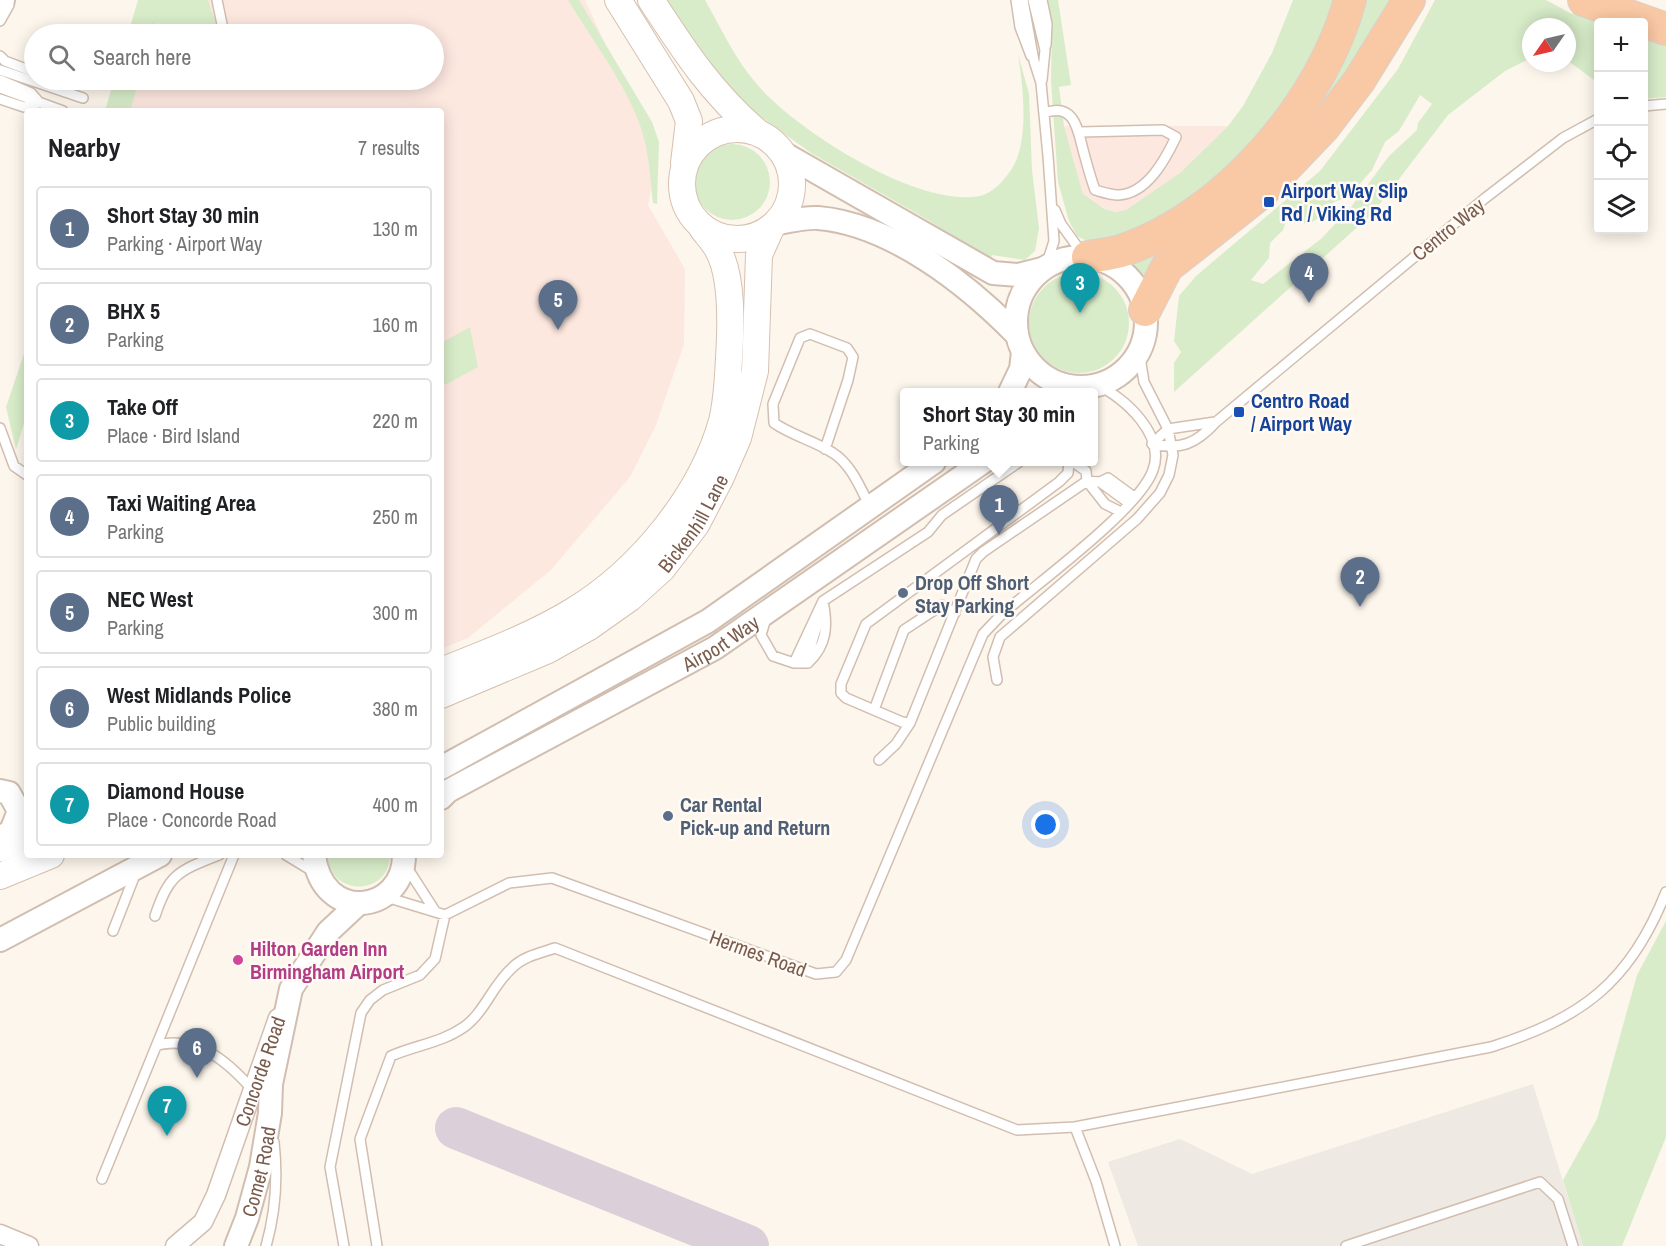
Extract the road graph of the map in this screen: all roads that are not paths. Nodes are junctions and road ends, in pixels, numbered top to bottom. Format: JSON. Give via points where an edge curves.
{"nodes":[{"id":1,"x":3,"y":0,"type":"edge"},
{"id":2,"x":10,"y":0,"type":"edge"},
{"id":3,"x":217,"y":0,"type":"edge"},
{"id":4,"x":618,"y":0,"type":"edge"},
{"id":5,"x":651,"y":0,"type":"edge"},
{"id":6,"x":1016,"y":0,"type":"edge"},
{"id":7,"x":1023,"y":0,"type":"edge"},
{"id":8,"x":1033,"y":0,"type":"edge"},
{"id":9,"x":1042,"y":0,"type":"edge"},
{"id":10,"x":1350,"y":0,"type":"edge"},
{"id":11,"x":1409,"y":0,"type":"edge"},
{"id":12,"x":1584,"y":0,"type":"edge"},
{"id":13,"x":0,"y":5,"type":"edge"},
{"id":14,"x":0,"y":21,"type":"edge"},
{"id":15,"x":222,"y":24,"type":"edge"},
{"id":16,"x":1666,"y":29,"type":"edge"},
{"id":17,"x":1045,"y":50,"type":"junction"},
{"id":18,"x":0,"y":56,"type":"edge"},
{"id":19,"x":1034,"y":61,"type":"junction"},
{"id":20,"x":24,"y":68,"type":"edge"},
{"id":21,"x":0,"y":70,"type":"edge"},
{"id":22,"x":24,"y":78,"type":"edge"},
{"id":23,"x":0,"y":80,"type":"edge"},
{"id":24,"x":1041,"y":83,"type":"junction"},
{"id":25,"x":0,"y":88,"type":"edge"},
{"id":26,"x":59,"y":90,"type":"edge"},
{"id":27,"x":83,"y":98,"type":"dead end"},
{"id":28,"x":0,"y":99,"type":"edge"},
{"id":29,"x":1666,"y":104,"type":"edge"},
{"id":30,"x":1648,"y":106,"type":"edge"},
{"id":31,"x":38,"y":107,"type":"edge"},
{"id":32,"x":1044,"y":113,"type":"junction"},
{"id":33,"x":1594,"y":122,"type":"edge"},
{"id":34,"x":757,"y":132,"type":"junction"},
{"id":35,"x":1080,"y":132,"type":"junction"},
{"id":36,"x":783,"y":153,"type":"junction"},
{"id":37,"x":682,"y":172,"type":"junction"},
{"id":38,"x":1051,"y":202,"type":"junction"},
{"id":39,"x":774,"y":226,"type":"junction"},
{"id":40,"x":702,"y":228,"type":"junction"},
{"id":41,"x":1086,"y":257,"type":"junction"},
{"id":42,"x":1044,"y":267,"type":"junction"},
{"id":43,"x":1145,"y":310,"type":"junction"},
{"id":44,"x":1020,"y":343,"type":"junction"},
{"id":45,"x":1139,"y":351,"type":"junction"},
{"id":46,"x":1012,"y":388,"type":"edge"},
{"id":47,"x":1088,"y":388,"type":"edge"},
{"id":48,"x":1098,"y":390,"type":"edge"},
{"id":49,"x":1216,"y":422,"type":"junction"},
{"id":50,"x":0,"y":428,"type":"edge"},
{"id":51,"x":1168,"y":429,"type":"junction"},
{"id":52,"x":1152,"y":444,"type":"junction"},
{"id":53,"x":1173,"y":448,"type":"junction"},
{"id":54,"x":825,"y":449,"type":"junction"},
{"id":55,"x":928,"y":466,"type":"edge"},
{"id":56,"x":977,"y":466,"type":"edge"},
{"id":57,"x":1013,"y":466,"type":"edge"},
{"id":58,"x":1070,"y":466,"type":"edge"},
{"id":59,"x":1078,"y":466,"type":"edge"},
{"id":60,"x":24,"y":473,"type":"edge"},
{"id":61,"x":1087,"y":481,"type":"junction"},
{"id":62,"x":1132,"y":500,"type":"junction"},
{"id":63,"x":870,"y":507,"type":"junction"},
{"id":64,"x":1121,"y":512,"type":"junction"},
{"id":65,"x":966,"y":549,"type":"junction"},
{"id":66,"x":976,"y":560,"type":"junction"},
{"id":67,"x":823,"y":601,"type":"junction"},
{"id":68,"x":769,"y":610,"type":"junction"},
{"id":69,"x":955,"y":613,"type":"junction"},
{"id":70,"x":794,"y":663,"type":"junction"},
{"id":71,"x":444,"y":671,"type":"edge"},
{"id":72,"x":997,"y":680,"type":"dead end"},
{"id":73,"x":444,"y":694,"type":"edge"},
{"id":74,"x":874,"y":710,"type":"junction"},
{"id":75,"x":910,"y":723,"type":"junction"},
{"id":76,"x":488,"y":743,"type":"junction"},
{"id":77,"x":444,"y":755,"type":"edge"},
{"id":78,"x":879,"y":760,"type":"dead end"},
{"id":79,"x":444,"y":766,"type":"edge"},
{"id":80,"x":0,"y":790,"type":"edge"},
{"id":81,"x":444,"y":795,"type":"edge"},
{"id":82,"x":0,"y":838,"type":"edge"},
{"id":83,"x":24,"y":839,"type":"edge"},
{"id":84,"x":0,"y":848,"type":"edge"},
{"id":85,"x":44,"y":858,"type":"edge"},
{"id":86,"x":154,"y":858,"type":"edge"},
{"id":87,"x":211,"y":858,"type":"edge"},
{"id":88,"x":233,"y":858,"type":"edge"},
{"id":89,"x":296,"y":858,"type":"edge"},
{"id":90,"x":404,"y":860,"type":"edge"},
{"id":91,"x":315,"y":864,"type":"edge"},
{"id":92,"x":138,"y":867,"type":"junction"},
{"id":93,"x":0,"y":876,"type":"edge"},
{"id":94,"x":1666,"y":892,"type":"edge"},
{"id":95,"x":384,"y":896,"type":"junction"},
{"id":96,"x":359,"y":903,"type":"junction"},
{"id":97,"x":435,"y":911,"type":"junction"},
{"id":98,"x":445,"y":915,"type":"junction"},
{"id":99,"x":155,"y":916,"type":"dead end"},
{"id":100,"x":113,"y":931,"type":"dead end"},
{"id":101,"x":0,"y":940,"type":"edge"},
{"id":102,"x":291,"y":988,"type":"junction"},
{"id":103,"x":157,"y":1045,"type":"junction"},
{"id":104,"x":252,"y":1089,"type":"junction"},
{"id":105,"x":270,"y":1113,"type":"junction"},
{"id":106,"x":1075,"y":1127,"type":"junction"},
{"id":107,"x":102,"y":1179,"type":"dead end"},
{"id":108,"x":0,"y":1234,"type":"edge"},
{"id":109,"x":29,"y":1246,"type":"edge"},
{"id":110,"x":175,"y":1246,"type":"edge"},
{"id":111,"x":236,"y":1246,"type":"edge"},
{"id":112,"x":266,"y":1246,"type":"edge"},
{"id":113,"x":344,"y":1246,"type":"edge"},
{"id":114,"x":377,"y":1246,"type":"edge"},
{"id":115,"x":1115,"y":1246,"type":"edge"},
{"id":116,"x":1347,"y":1246,"type":"edge"},
{"id":117,"x":1572,"y":1246,"type":"edge"}],
"edges":[{"from":1,"to":13,"type":"street"},
{"from":2,"to":14,"type":"lane"},
{"from":3,"to":15,"type":"lane"},
{"from":4,"to":37,"type":"main road","via":[[681,101],[688,121]]},
{"from":5,"to":34,"type":"main road","via":[[700,75]]},
{"from":6,"to":19,"type":"lane","via":[[1026,45]]},
{"from":7,"to":19,"type":"lane"},
{"from":8,"to":17,"type":"lane"},
{"from":9,"to":17,"type":"lane","via":[[1048,36]]},
{"from":10,"to":41,"type":"highway","via":[[1335,44],[1311,87],[1248,167],[1210,202],[1168,231],[1121,252]]},
{"from":11,"to":43,"type":"highway","via":[[1359,81],[1324,127],[1261,193],[1167,267]]},
{"from":12,"to":16,"type":"highway"},
{"from":17,"to":24,"type":"lane"},
{"from":18,"to":20,"type":"lane"},
{"from":19,"to":24,"type":"lane"},
{"from":21,"to":22,"type":"lane"},
{"from":23,"to":31,"type":"lane","via":[[31,93]]},
{"from":24,"to":32,"type":"lane"},
{"from":25,"to":31,"type":"lane"},
{"from":26,"to":27,"type":"lane"},
{"from":28,"to":31,"type":"lane"},
{"from":29,"to":30,"type":"lane"},
{"from":32,"to":35,"type":"lane","via":[[1056,109],[1065,112]]},
{"from":32,"to":38,"type":"lane"},
{"from":33,"to":49,"type":"lane","name":"Centro Way","via":[[1563,138],[1518,173]]},
{"from":34,"to":36,"type":"main road"},
{"from":34,"to":37,"type":"main road","via":[[726,130],[711,135],[693,151]]},
{"from":35,"to":35,"type":"lane","via":[[1163,130],[1176,137],[1143,187],[1119,195],[1095,190]]},
{"from":36,"to":39,"type":"main road","via":[[790,166],[792,196]]},
{"from":36,"to":42,"type":"street","via":[[993,273],[1019,275]]},
{"from":37,"to":40,"type":"main road","via":[[684,202]]},
{"from":38,"to":41,"type":"lane","via":[[1061,224]]},
{"from":38,"to":42,"type":"lane","via":[[1054,241]]},
{"from":39,"to":40,"type":"main road","via":[[759,236],[737,240],[715,236]]},
{"from":39,"to":44,"type":"street","via":[[818,218],[857,226],[894,243],[926,260],[978,297]]},
{"from":39,"to":73,"type":"main road","name":"Bickenhill Lane","via":[[759,255],[755,371],[738,438],[696,525],[662,569],[589,627],[548,650]]},
{"from":40,"to":71,"type":"main road","name":"Bickenhill Lane","via":[[719,251],[725,272],[730,340],[722,421],[689,492],[646,550],[617,581],[574,611],[527,636]]},
{"from":41,"to":42,"type":"street","via":[[1063,259]]},
{"from":41,"to":43,"type":"street","via":[[1111,264],[1124,273],[1135,285]]},
{"from":42,"to":44,"type":"street","via":[[1024,289],[1016,311]]},
{"from":43,"to":45,"type":"street","via":[[1145,332]]},
{"from":44,"to":46,"type":"street","via":[[1021,369]]},
{"from":44,"to":47,"type":"street","via":[[1044,376],[1065,385]]},
{"from":45,"to":47,"type":"street","via":[[1121,373]]},
{"from":45,"to":51,"type":"lane","via":[[1144,382]]},
{"from":48,"to":52,"type":"lane","via":[[1115,393],[1140,416]]},
{"from":49,"to":51,"type":"lane"},
{"from":49,"to":53,"type":"lane","name":"Centro Way","via":[[1203,436]]},
{"from":50,"to":60,"type":"lane","via":[[14,466]]},
{"from":51,"to":52,"type":"lane"},
{"from":51,"to":53,"type":"lane"},
{"from":52,"to":53,"type":"lane"},
{"from":52,"to":62,"type":"lane","via":[[1154,469]]},
{"from":53,"to":72,"type":"lane","via":[[1169,475],[1160,493],[1137,519],[1000,637],[993,657]]},
{"from":54,"to":54,"type":"lane","via":[[774,423],[773,404],[800,339],[810,334],[847,348],[853,357]]},
{"from":54,"to":63,"type":"lane","via":[[835,453],[856,477]]},
{"from":55,"to":63,"type":"street","name":"Airport Way"},
{"from":56,"to":68,"type":"street","name":"Airport Way"},
{"from":57,"to":67,"type":"lane","via":[[942,515],[928,532]]},
{"from":58,"to":65,"type":"lane","via":[[1059,483]]},
{"from":59,"to":61,"type":"lane","via":[[1086,471]]},
{"from":61,"to":62,"type":"lane","via":[[1100,482]]},
{"from":61,"to":64,"type":"lane","via":[[1105,504]]},
{"from":61,"to":66,"type":"lane"},
{"from":62,"to":64,"type":"lane"},
{"from":63,"to":76,"type":"street","name":"Airport Way","via":[[708,621]]},
{"from":64,"to":98,"type":"lane","name":"Hermes Road","via":[[983,634],[846,960],[836,972],[816,974],[552,878],[509,883]]},
{"from":65,"to":66,"type":"lane"},
{"from":65,"to":74,"type":"lane","via":[[866,624],[841,684],[841,693]]},
{"from":66,"to":69,"type":"lane"},
{"from":67,"to":70,"type":"lane"},
{"from":67,"to":70,"type":"lane","via":[[825,638],[820,651],[808,663]]},
{"from":68,"to":70,"type":"lane","via":[[761,635],[772,657]]},
{"from":68,"to":81,"type":"street","name":"Airport Way","via":[[715,648]]},
{"from":69,"to":74,"type":"lane","via":[[942,605],[904,630]]},
{"from":69,"to":75,"type":"lane"},
{"from":74,"to":75,"type":"lane"},
{"from":75,"to":78,"type":"lane"},
{"from":76,"to":77,"type":"street"},
{"from":76,"to":79,"type":"street","name":"Airport Way"},
{"from":80,"to":82,"type":"street","via":[[9,793],[18,811],[11,831]]},
{"from":83,"to":84,"type":"main road"},
{"from":85,"to":93,"type":"main road"},
{"from":86,"to":92,"type":"street"},
{"from":87,"to":99,"type":"lane","via":[[170,880]]},
{"from":88,"to":103,"type":"lane"},
{"from":89,"to":91,"type":"lane"},
{"from":90,"to":95,"type":"street","via":[[397,884]]},
{"from":90,"to":97,"type":"lane"},
{"from":91,"to":96,"type":"street","via":[[327,890],[342,900]]},
{"from":92,"to":100,"type":"lane"},
{"from":92,"to":101,"type":"street"},
{"from":94,"to":106,"type":"lane","via":[[1638,949],[1615,978],[1588,1004],[1536,1032],[1491,1047]]},
{"from":95,"to":96,"type":"street"},
{"from":95,"to":97,"type":"lane"},
{"from":96,"to":102,"type":"street","name":"Concorde Road","via":[[328,932]]},
{"from":97,"to":98,"type":"lane"},
{"from":98,"to":113,"type":"lane","via":[[435,959],[420,975],[369,1000],[361,1013],[330,1167]]},
{"from":102,"to":104,"type":"street","name":"Concorde Road"},
{"from":102,"to":105,"type":"street","name":"Comet Road","via":[[271,1084]]},
{"from":103,"to":104,"type":"lane","via":[[187,1044],[226,1061]]},
{"from":103,"to":107,"type":"lane"},
{"from":104,"to":110,"type":"street","name":"Concorde Road","via":[[203,1222]]},
{"from":105,"to":111,"type":"street","name":"Comet Road","via":[[261,1167]]},
{"from":105,"to":112,"type":"lane","via":[[277,1170]]},
{"from":106,"to":114,"type":"lane","via":[[1017,1130],[555,948],[514,965],[465,1027],[439,1042],[391,1056],[360,1139]]},
{"from":106,"to":115,"type":"lane"},
{"from":108,"to":109,"type":"street"},
{"from":116,"to":117,"type":"lane","via":[[1540,1182],[1558,1200]]}]}
